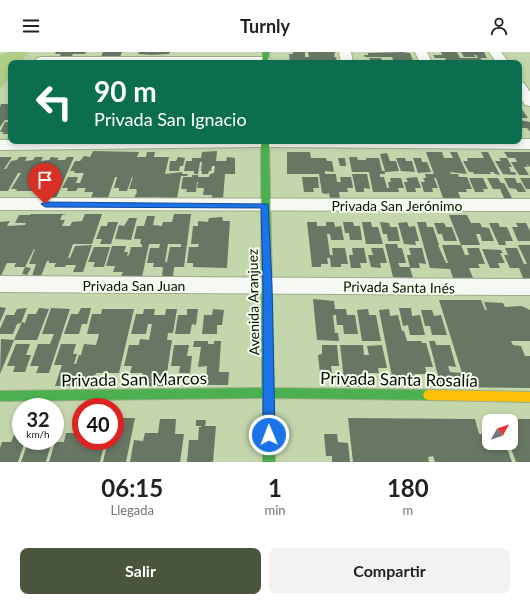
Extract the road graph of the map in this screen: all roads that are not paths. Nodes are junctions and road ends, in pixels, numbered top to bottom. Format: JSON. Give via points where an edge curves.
{"nodes":[{"id":1,"x":265,"y":59,"type":"edge"},
{"id":2,"x":153,"y":60,"type":"edge"},
{"id":3,"x":88,"y":144,"type":"edge"},
{"id":4,"x":265,"y":144,"type":"edge"},
{"id":5,"x":0,"y":145,"type":"edge"},
{"id":6,"x":0,"y":204,"type":"edge"},
{"id":7,"x":530,"y":205,"type":"edge"},
{"id":8,"x":265,"y":206,"type":"junction"},
{"id":9,"x":0,"y":284,"type":"edge"},
{"id":10,"x":267,"y":285,"type":"junction"},
{"id":11,"x":530,"y":287,"type":"edge"},
{"id":12,"x":268,"y":393,"type":"junction"},
{"id":13,"x":0,"y":396,"type":"edge"},
{"id":14,"x":530,"y":397,"type":"edge"},
{"id":15,"x":269,"y":462,"type":"edge"}],
"edges":[{"from":1,"to":2,"type":"street"},
{"from":3,"to":5,"type":"street"},
{"from":4,"to":8,"type":"street","name":"Avenida Aranjuez"},
{"from":6,"to":8,"type":"street","name":"Privada San Jerónimo"},
{"from":7,"to":8,"type":"street","name":"Privada San Jerónimo"},
{"from":8,"to":10,"type":"street","name":"Avenida Aranjuez"},
{"from":9,"to":10,"type":"street","name":"Privada San Juan"},
{"from":10,"to":11,"type":"street","name":"Privada Santa Inés"},
{"from":10,"to":12,"type":"street","name":"Avenida Aranjuez"},
{"from":12,"to":13,"type":"street","name":"Privada San Marcos"},
{"from":12,"to":14,"type":"street","name":"Privada Santa Rosalía"},
{"from":12,"to":15,"type":"street","name":"Avenida Aranjuez"}]}
